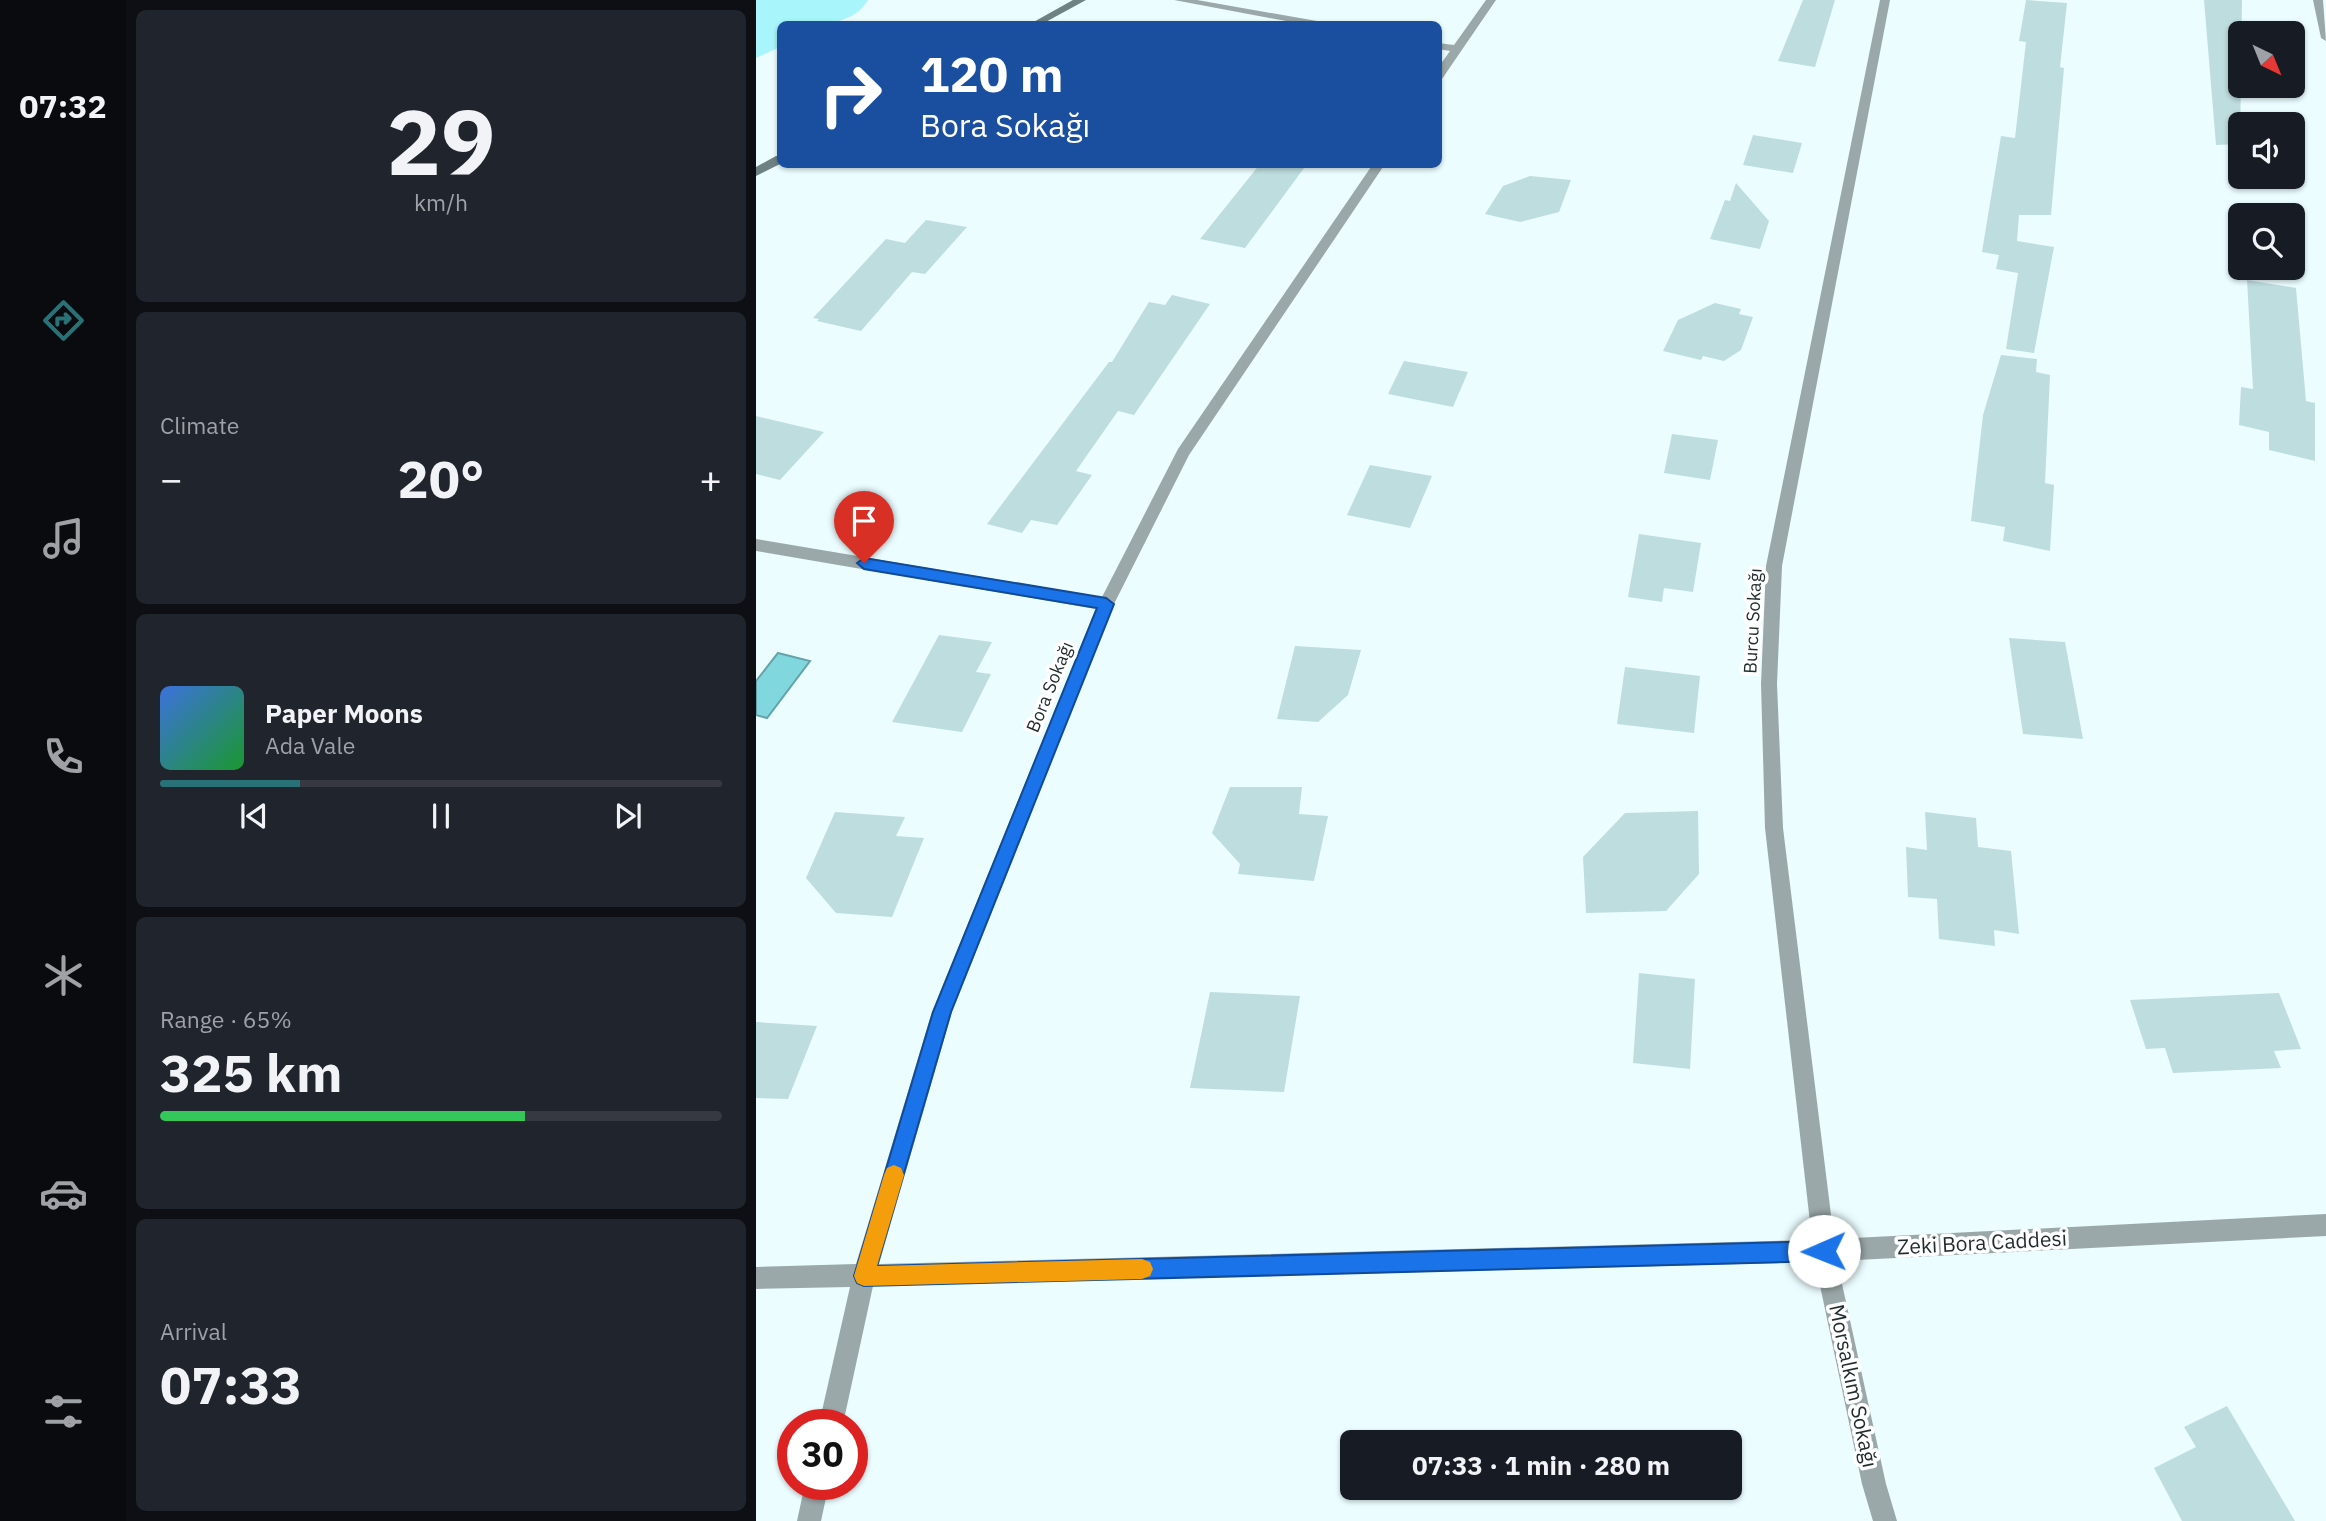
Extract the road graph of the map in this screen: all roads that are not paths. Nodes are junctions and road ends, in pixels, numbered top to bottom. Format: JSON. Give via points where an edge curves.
{"nodes":[{"id":1,"x":1081,"y":0,"type":"edge"},
{"id":2,"x":1179,"y":0,"type":"edge"},
{"id":3,"x":1491,"y":0,"type":"edge"},
{"id":4,"x":1885,"y":0,"type":"edge"},
{"id":5,"x":2318,"y":0,"type":"edge"},
{"id":6,"x":1041,"y":21,"type":"edge"},
{"id":7,"x":1300,"y":21,"type":"edge"},
{"id":8,"x":2326,"y":38,"type":"edge"},
{"id":9,"x":1442,"y":47,"type":"edge"},
{"id":10,"x":1457,"y":49,"type":"junction"},
{"id":11,"x":1442,"y":71,"type":"edge"},
{"id":12,"x":777,"y":161,"type":"edge"},
{"id":13,"x":1376,"y":168,"type":"edge"},
{"id":14,"x":756,"y":172,"type":"edge"},
{"id":15,"x":756,"y":545,"type":"edge"},
{"id":16,"x":1106,"y":604,"type":"junction"},
{"id":17,"x":2326,"y":1225,"type":"edge"},
{"id":18,"x":1824,"y":1251,"type":"junction"},
{"id":19,"x":864,"y":1276,"type":"junction"},
{"id":20,"x":756,"y":1278,"type":"edge"},
{"id":21,"x":834,"y":1409,"type":"edge"},
{"id":22,"x":814,"y":1500,"type":"edge"},
{"id":23,"x":809,"y":1521,"type":"edge"},
{"id":24,"x":1885,"y":1521,"type":"edge"}],
"edges":[{"from":1,"to":6,"type":"street"},
{"from":2,"to":7,"type":"street"},
{"from":3,"to":10,"type":"street"},
{"from":4,"to":18,"type":"street","name":"Burcu Sokağı","via":[[1773,579],[1769,684],[1774,828]]},
{"from":5,"to":8,"type":"street"},
{"from":9,"to":10,"type":"street"},
{"from":10,"to":11,"type":"street"},
{"from":12,"to":14,"type":"street"},
{"from":13,"to":16,"type":"street","name":"Bora Sokağı","via":[[1183,453]]},
{"from":15,"to":16,"type":"street"},
{"from":16,"to":19,"type":"street","name":"Bora Sokağı","via":[[942,1012]]},
{"from":17,"to":18,"type":"street","name":"Zeki Bora Caddesi"},
{"from":18,"to":19,"type":"street","name":"Zeki Bora Caddesi"},
{"from":18,"to":24,"type":"street","name":"Morsalkım Sokağı"},
{"from":19,"to":20,"type":"street","name":"Zeki Bora Caddesi"},
{"from":19,"to":21,"type":"street","name":"Bora Sokağı"},
{"from":22,"to":23,"type":"street"}]}
